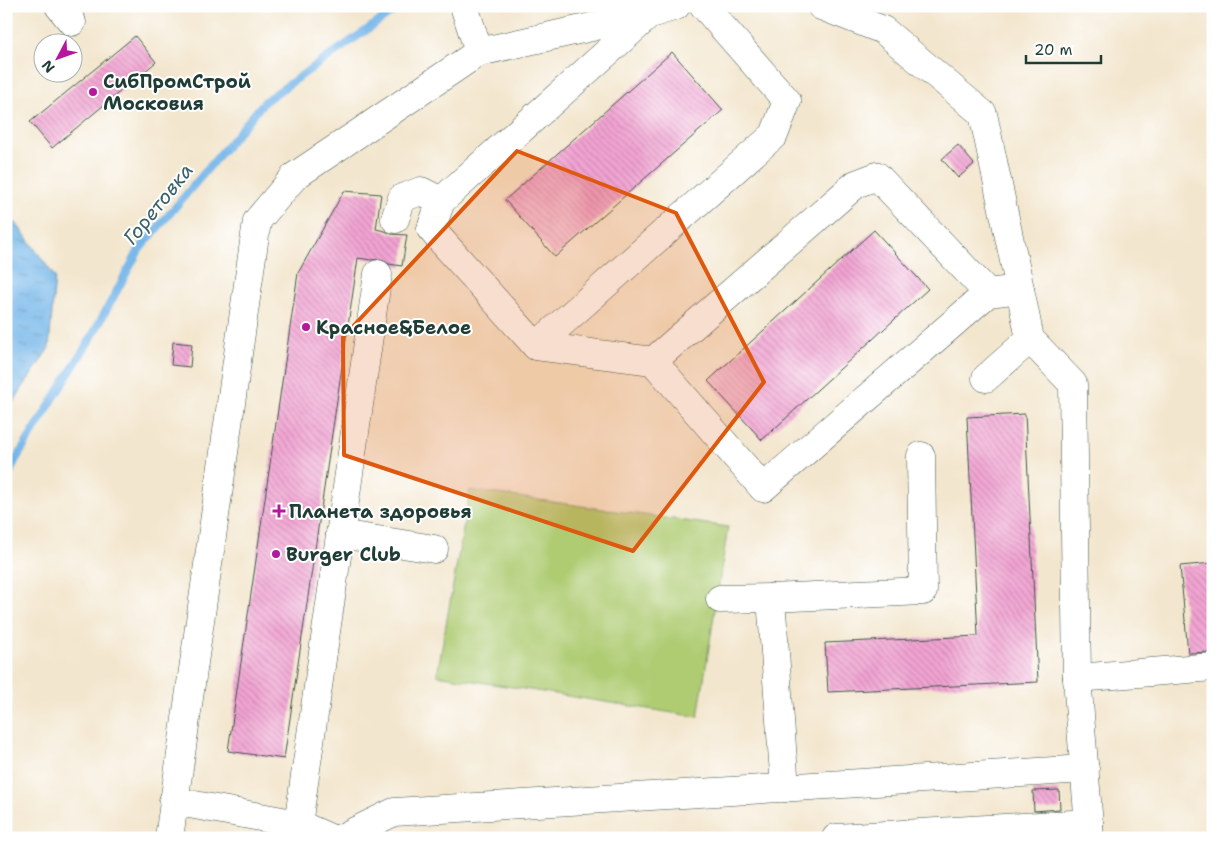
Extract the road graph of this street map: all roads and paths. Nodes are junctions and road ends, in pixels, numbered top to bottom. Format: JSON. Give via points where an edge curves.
{"nodes":[{"id":1,"x":464,"y":6,"type":"edge"},
{"id":2,"x":676,"y":6,"type":"edge"},
{"id":3,"x":704,"y":6,"type":"edge"},
{"id":4,"x":821,"y":6,"type":"edge"},
{"id":5,"x":650,"y":14,"type":"junction"},
{"id":6,"x":479,"y":52,"type":"junction"},
{"id":7,"x":441,"y":201,"type":"junction"},
{"id":8,"x":395,"y":219,"type":"dead end"},
{"id":9,"x":378,"y":274,"type":"dead end"},
{"id":10,"x":1020,"y":289,"type":"junction"},
{"id":11,"x":988,"y":293,"type":"junction"},
{"id":12,"x":1030,"y":339,"type":"junction"},
{"id":13,"x":536,"y":346,"type":"junction"},
{"id":14,"x":653,"y":360,"type":"junction"},
{"id":15,"x":986,"y":378,"type":"dead end"},
{"id":16,"x":922,"y":456,"type":"dead end"},
{"id":17,"x":340,"y":534,"type":"junction"},
{"id":18,"x":434,"y":549,"type":"dead end"},
{"id":19,"x":771,"y":598,"type":"junction"},
{"id":20,"x":720,"y":600,"type":"dead end"},
{"id":21,"x":1213,"y":668,"type":"edge"},
{"id":22,"x":1077,"y":678,"type":"junction"},
{"id":23,"x":1086,"y":769,"type":"junction"},
{"id":24,"x":785,"y":788,"type":"junction"},
{"id":25,"x":173,"y":802,"type":"junction"},
{"id":26,"x":1089,"y":830,"type":"edge"},
{"id":27,"x":297,"y":831,"type":"edge"},
{"id":28,"x":168,"y":838,"type":"edge"},
{"id":29,"x":330,"y":838,"type":"edge"},
{"id":30,"x":341,"y":838,"type":"edge"},
{"id":31,"x":836,"y":838,"type":"edge"}],
"edges":[{"from":1,"to":6,"type":"lane"},
{"from":2,"to":5,"type":"lane"},
{"from":3,"to":13,"type":"lane","via":[[787,101],[774,135]]},
{"from":4,"to":10,"type":"lane","via":[[883,30],[983,114]]},
{"from":5,"to":6,"type":"lane"},
{"from":5,"to":7,"type":"lane"},
{"from":6,"to":25,"type":"lane","via":[[295,176],[257,221]]},
{"from":7,"to":8,"type":"lane","via":[[421,191],[402,198]]},
{"from":7,"to":13,"type":"lane","via":[[431,229]]},
{"from":9,"to":17,"type":"lane"},
{"from":10,"to":11,"type":"lane"},
{"from":10,"to":12,"type":"lane"},
{"from":11,"to":14,"type":"lane","via":[[877,176],[856,184]]},
{"from":11,"to":14,"type":"lane","via":[[763,488]]},
{"from":12,"to":15,"type":"lane"},
{"from":12,"to":22,"type":"lane","via":[[1073,384]]},
{"from":13,"to":14,"type":"lane"},
{"from":16,"to":19,"type":"lane","via":[[924,591]]},
{"from":17,"to":18,"type":"lane"},
{"from":17,"to":27,"type":"lane"},
{"from":19,"to":20,"type":"lane"},
{"from":19,"to":24,"type":"lane"},
{"from":21,"to":22,"type":"lane"},
{"from":22,"to":23,"type":"lane"},
{"from":23,"to":24,"type":"lane"},
{"from":23,"to":26,"type":"lane"},
{"from":24,"to":30,"type":"lane","via":[[394,812]]},
{"from":25,"to":27,"type":"lane"},
{"from":25,"to":28,"type":"lane"},
{"from":26,"to":31,"type":"lane"},
{"from":27,"to":29,"type":"lane"}]}
